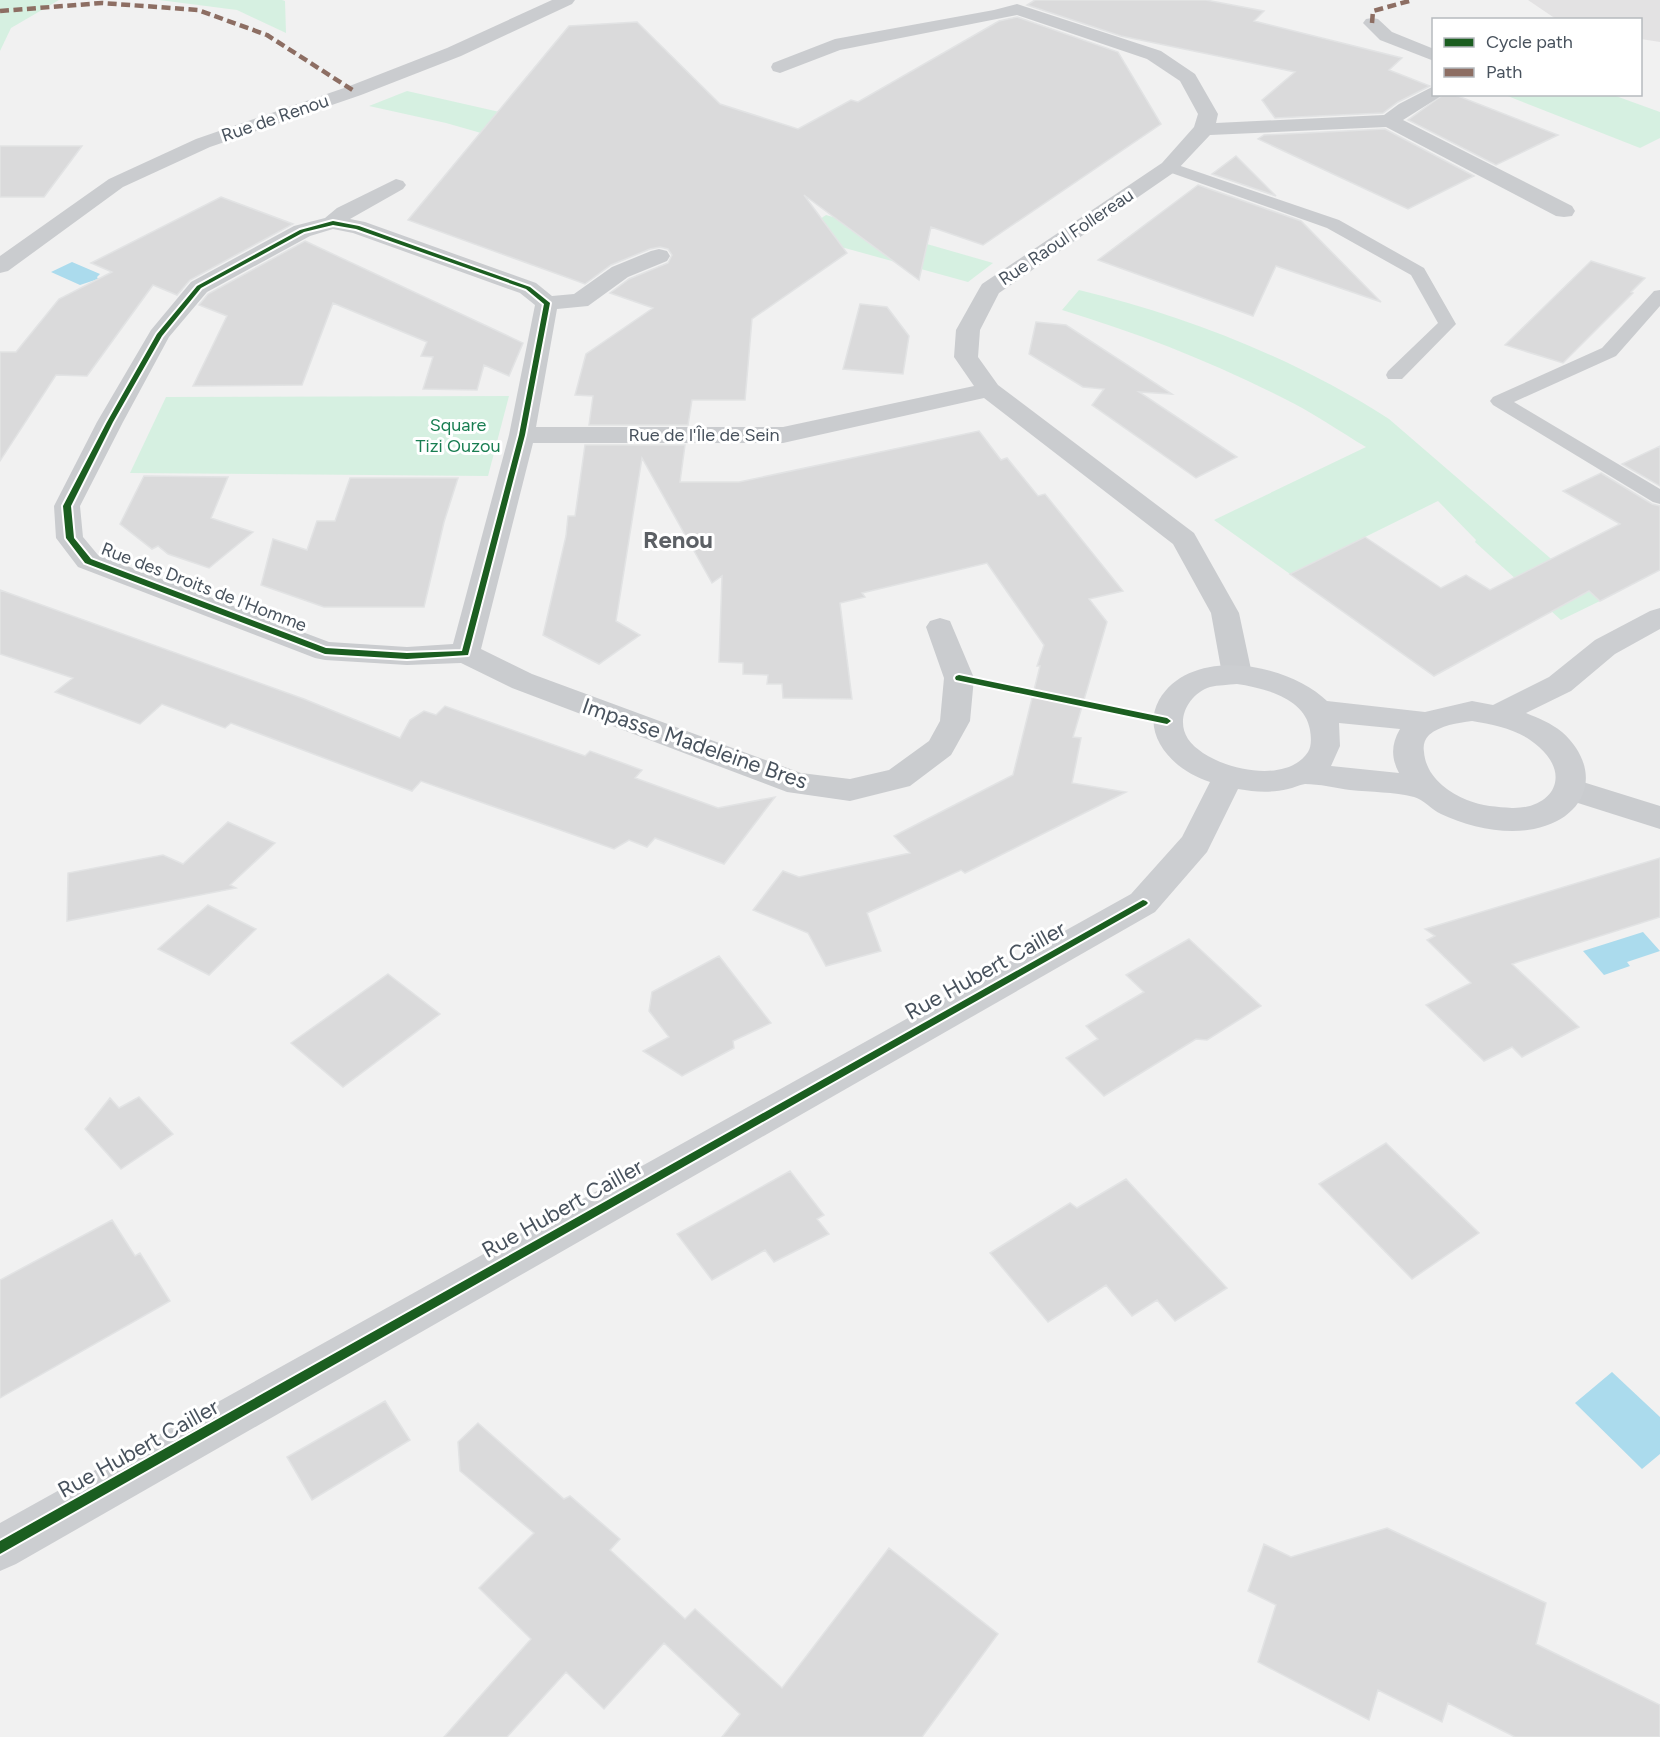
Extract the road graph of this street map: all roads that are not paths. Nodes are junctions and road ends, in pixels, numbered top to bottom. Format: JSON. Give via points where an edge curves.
{"nodes":[{"id":1,"x":566,"y":0,"type":"edge"},
{"id":2,"x":1019,"y":5,"type":"edge"},
{"id":3,"x":1372,"y":23,"type":"dead end"},
{"id":4,"x":1432,"y":55,"type":"edge"},
{"id":5,"x":780,"y":67,"type":"dead end"},
{"id":6,"x":1432,"y":93,"type":"edge"},
{"id":7,"x":1389,"y":121,"type":"junction"},
{"id":8,"x":1204,"y":129,"type":"junction"},
{"id":9,"x":1169,"y":168,"type":"junction"},
{"id":10,"x":396,"y":185,"type":"dead end"},
{"id":11,"x":1564,"y":211,"type":"dead end"},
{"id":12,"x":333,"y":223,"type":"junction"},
{"id":13,"x":658,"y":256,"type":"dead end"},
{"id":14,"x":0,"y":266,"type":"edge"},
{"id":15,"x":1660,"y":295,"type":"edge"},
{"id":16,"x":547,"y":303,"type":"junction"},
{"id":17,"x":1395,"y":375,"type":"dead end"},
{"id":18,"x":989,"y":390,"type":"junction"},
{"id":19,"x":522,"y":435,"type":"junction"},
{"id":20,"x":1660,"y":498,"type":"edge"},
{"id":21,"x":1660,"y":617,"type":"edge"},
{"id":22,"x":940,"y":627,"type":"dead end"},
{"id":23,"x":465,"y":653,"type":"junction"},
{"id":24,"x":1237,"y":674,"type":"junction"},
{"id":25,"x":1560,"y":684,"type":"junction"},
{"id":26,"x":1317,"y":710,"type":"junction"},
{"id":27,"x":1499,"y":714,"type":"junction"},
{"id":28,"x":1426,"y":722,"type":"junction"},
{"id":29,"x":1553,"y":743,"type":"junction"},
{"id":30,"x":1300,"y":773,"type":"junction"},
{"id":31,"x":1228,"y":777,"type":"junction"},
{"id":32,"x":1424,"y":787,"type":"junction"},
{"id":33,"x":1570,"y":789,"type":"junction"},
{"id":34,"x":1660,"y":818,"type":"edge"},
{"id":35,"x":0,"y":1548,"type":"edge"}],
"edges":[{"from":1,"to":14,"type":"street","name":"Rue de Renou","via":[[454,52],[203,143],[116,183]]},
{"from":2,"to":5,"type":"street","via":[[997,15],[835,45]]},
{"from":2,"to":8,"type":"street","via":[[1154,55],[1188,78],[1208,114]]},
{"from":3,"to":4,"type":"street","via":[[1386,36]]},
{"from":6,"to":7,"type":"street"},
{"from":7,"to":8,"type":"street"},
{"from":7,"to":11,"type":"street"},
{"from":8,"to":9,"type":"street","name":"Rue Raoul Follereau"},
{"from":9,"to":17,"type":"lane","via":[[1333,224],[1418,272],[1447,324]]},
{"from":9,"to":18,"type":"street","name":"Rue Raoul Follereau","via":[[990,289],[968,330],[966,357]]},
{"from":10,"to":12,"type":"street"},
{"from":12,"to":16,"type":"street","name":"Rue des Droits de l'Homme","via":[[357,226],[528,288]]},
{"from":12,"to":23,"type":"street","name":"Rue des Droits de l'Homme","via":[[302,231],[199,287],[165,327],[119,404],[67,506],[70,538],[88,561],[325,651],[408,656]]},
{"from":13,"to":16,"type":"street","via":[[620,272],[580,301]]},
{"from":15,"to":20,"type":"lane","via":[[1609,352],[1500,401]]},
{"from":16,"to":19,"type":"street"},
{"from":18,"to":19,"type":"street","name":"Rue de l'Île de Sein","via":[[783,435]]},
{"from":18,"to":24,"type":"street","name":"Rue Raoul Follereau","via":[[1184,539],[1225,613]]},
{"from":19,"to":23,"type":"street"},
{"from":21,"to":25,"type":"street","via":[[1605,647]]},
{"from":22,"to":23,"type":"street","name":"Impasse Madeleine Bres","via":[[959,678],[955,721],[940,748],[899,778],[850,790],[798,784],[522,681]]},
{"from":24,"to":26,"type":"street","via":[[1283,684]]},
{"from":24,"to":31,"type":"street","via":[[1215,676],[1179,692],[1167,721],[1172,738],[1184,754],[1204,768]]},
{"from":25,"to":27,"type":"street"},
{"from":25,"to":29,"type":"street"},
{"from":26,"to":28,"type":"street"},
{"from":26,"to":30,"type":"street","via":[[1326,727],[1326,745],[1318,761]]},
{"from":27,"to":28,"type":"street","via":[[1446,713]]},
{"from":27,"to":29,"type":"street","via":[[1538,731]]},
{"from":28,"to":32,"type":"street","via":[[1412,734],[1407,751],[1411,769]]},
{"from":29,"to":33,"type":"street","via":[[1571,774]]},
{"from":30,"to":31,"type":"street","via":[[1254,782]]},
{"from":30,"to":32,"type":"street"},
{"from":31,"to":35,"type":"street","name":"Rue Hubert Cailler","via":[[1195,844],[1143,903]]},
{"from":32,"to":33,"type":"street","via":[[1443,802],[1495,819],[1544,814],[1561,804]]},
{"from":33,"to":34,"type":"street"}]}
